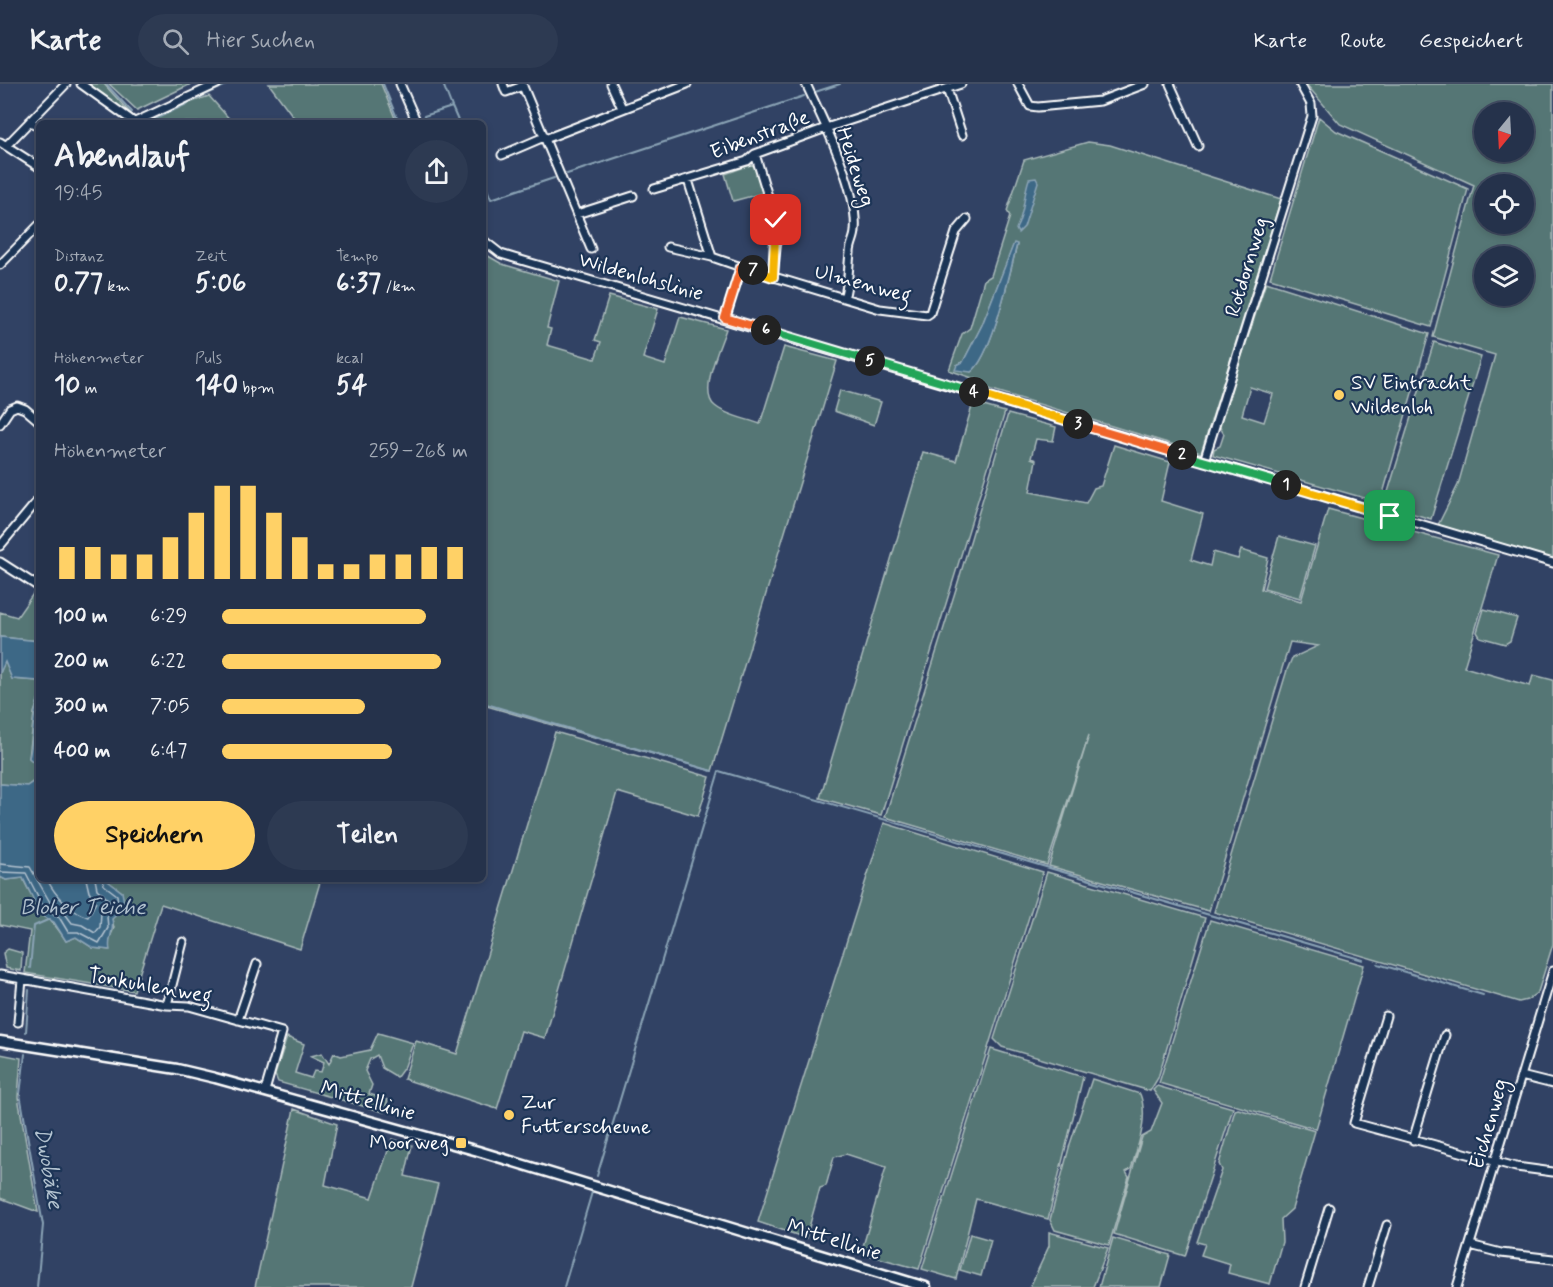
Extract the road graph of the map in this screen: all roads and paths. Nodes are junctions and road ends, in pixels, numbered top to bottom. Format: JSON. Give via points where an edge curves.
{"nodes":[{"id":1,"x":66,"y":84,"type":"edge"},
{"id":2,"x":81,"y":84,"type":"edge"},
{"id":3,"x":217,"y":84,"type":"edge"},
{"id":4,"x":400,"y":84,"type":"edge"},
{"id":5,"x":503,"y":84,"type":"edge"},
{"id":6,"x":611,"y":84,"type":"edge"},
{"id":7,"x":687,"y":84,"type":"edge"},
{"id":8,"x":806,"y":84,"type":"edge"},
{"id":9,"x":961,"y":84,"type":"edge"},
{"id":10,"x":1018,"y":84,"type":"edge"},
{"id":11,"x":1145,"y":84,"type":"edge"},
{"id":12,"x":1170,"y":84,"type":"edge"},
{"id":13,"x":1300,"y":84,"type":"edge"},
{"id":14,"x":522,"y":85,"type":"edge"},
{"id":15,"x":947,"y":89,"type":"junction"},
{"id":16,"x":622,"y":108,"type":"junction"},
{"id":17,"x":130,"y":120,"type":"edge"},
{"id":18,"x":137,"y":120,"type":"edge"},
{"id":19,"x":416,"y":120,"type":"edge"},
{"id":20,"x":30,"y":121,"type":"junction"},
{"id":21,"x":36,"y":126,"type":"edge"},
{"id":22,"x":826,"y":128,"type":"junction"},
{"id":23,"x":962,"y":135,"type":"dead end"},
{"id":24,"x":545,"y":138,"type":"junction"},
{"id":25,"x":3,"y":144,"type":"edge"},
{"id":26,"x":1198,"y":146,"type":"dead end"},
{"id":27,"x":755,"y":154,"type":"junction"},
{"id":28,"x":502,"y":155,"type":"dead end"},
{"id":29,"x":36,"y":165,"type":"edge"},
{"id":30,"x":688,"y":180,"type":"junction"},
{"id":31,"x":654,"y":189,"type":"dead end"},
{"id":32,"x":633,"y":196,"type":"dead end"},
{"id":33,"x":577,"y":214,"type":"junction"},
{"id":34,"x":967,"y":219,"type":"dead end"},
{"id":35,"x":36,"y":228,"type":"edge"},
{"id":36,"x":486,"y":242,"type":"edge"},
{"id":37,"x":668,"y":247,"type":"dead end"},
{"id":38,"x":591,"y":249,"type":"dead end"},
{"id":39,"x":712,"y":257,"type":"junction"},
{"id":40,"x":0,"y":265,"type":"edge"},
{"id":41,"x":741,"y":267,"type":"junction"},
{"id":42,"x":773,"y":277,"type":"junction"},
{"id":43,"x":844,"y":298,"type":"junction"},
{"id":44,"x":725,"y":318,"type":"junction"},
{"id":45,"x":36,"y":418,"type":"edge"},
{"id":46,"x":0,"y":424,"type":"edge"},
{"id":47,"x":1204,"y":461,"type":"junction"},
{"id":48,"x":36,"y":504,"type":"edge"},
{"id":49,"x":0,"y":546,"type":"edge"},
{"id":50,"x":0,"y":562,"type":"edge"},
{"id":51,"x":1553,"y":563,"type":"edge"},
{"id":52,"x":36,"y":585,"type":"edge"},
{"id":53,"x":183,"y":942,"type":"dead end"},
{"id":54,"x":257,"y":964,"type":"dead end"},
{"id":55,"x":1553,"y":971,"type":"edge"},
{"id":56,"x":0,"y":975,"type":"edge"},
{"id":57,"x":22,"y":980,"type":"junction"},
{"id":58,"x":167,"y":1005,"type":"junction"},
{"id":59,"x":1386,"y":1016,"type":"dead end"},
{"id":60,"x":238,"y":1020,"type":"junction"},
{"id":61,"x":18,"y":1022,"type":"dead end"},
{"id":62,"x":1445,"y":1035,"type":"dead end"},
{"id":63,"x":0,"y":1041,"type":"edge"},
{"id":64,"x":1521,"y":1076,"type":"junction"},
{"id":65,"x":1553,"y":1084,"type":"edge"},
{"id":66,"x":265,"y":1092,"type":"junction"},
{"id":67,"x":1413,"y":1140,"type":"junction"},
{"id":68,"x":1496,"y":1161,"type":"junction"},
{"id":69,"x":1553,"y":1172,"type":"edge"},
{"id":70,"x":1329,"y":1208,"type":"dead end"},
{"id":71,"x":1387,"y":1225,"type":"dead end"},
{"id":72,"x":1470,"y":1245,"type":"junction"},
{"id":73,"x":1553,"y":1259,"type":"edge"},
{"id":74,"x":926,"y":1287,"type":"edge"},
{"id":75,"x":1305,"y":1287,"type":"edge"},
{"id":76,"x":1368,"y":1287,"type":"edge"},
{"id":77,"x":1457,"y":1287,"type":"edge"}],
"edges":[{"from":1,"to":20,"type":"street"},
{"from":2,"to":17,"type":"street"},
{"from":3,"to":18,"type":"street"},
{"from":4,"to":19,"type":"street"},
{"from":5,"to":14,"type":"street","via":[[506,92]]},
{"from":6,"to":16,"type":"street"},
{"from":7,"to":16,"type":"street"},
{"from":8,"to":22,"type":"street","name":"Heideweg"},
{"from":9,"to":15,"type":"street","name":"Eibenstraße"},
{"from":10,"to":11,"type":"street","via":[[1030,106],[1038,107],[1100,101]]},
{"from":12,"to":26,"type":"street"},
{"from":13,"to":47,"type":"street","name":"Rotdornweg","via":[[1311,104],[1312,116]]},
{"from":14,"to":24,"type":"street"},
{"from":15,"to":22,"type":"street","name":"Eibenstraße"},
{"from":15,"to":23,"type":"street"},
{"from":16,"to":24,"type":"street"},
{"from":20,"to":21,"type":"street"},
{"from":20,"to":25,"type":"street"},
{"from":22,"to":27,"type":"street","name":"Eibenstraße"},
{"from":22,"to":43,"type":"street","name":"Heideweg","via":[[855,212]]},
{"from":24,"to":28,"type":"street"},
{"from":24,"to":33,"type":"street"},
{"from":25,"to":29,"type":"street"},
{"from":27,"to":30,"type":"street","name":"Eibenstraße","via":[[747,161]]},
{"from":27,"to":42,"type":"street","via":[[778,229]]},
{"from":30,"to":31,"type":"street","name":"Eibenstraße"},
{"from":30,"to":39,"type":"street","name":"Eibenstraße"},
{"from":32,"to":33,"type":"street"},
{"from":33,"to":38,"type":"street"},
{"from":34,"to":43,"type":"street","name":"Ulmenweg","via":[[956,232],[927,315],[899,314]]},
{"from":35,"to":40,"type":"street"},
{"from":36,"to":44,"type":"street","name":"Wildenlohslinie","via":[[501,254]]},
{"from":37,"to":39,"type":"street"},
{"from":39,"to":41,"type":"street"},
{"from":41,"to":42,"type":"street","name":"Ulmenweg"},
{"from":41,"to":44,"type":"street"},
{"from":42,"to":43,"type":"street","name":"Ulmenweg"},
{"from":44,"to":47,"type":"street","name":"Wildenlohslinie"},
{"from":45,"to":46,"type":"street","via":[[17,406],[10,409]]},
{"from":47,"to":51,"type":"street","name":"Wildenlohslinie"},
{"from":48,"to":49,"type":"street"},
{"from":50,"to":52,"type":"street"},
{"from":53,"to":58,"type":"street"},
{"from":54,"to":60,"type":"street"},
{"from":55,"to":64,"type":"street","name":"Eichenweg"},
{"from":56,"to":57,"type":"street","name":"Tonkuhlenweg"},
{"from":57,"to":58,"type":"street","name":"Tonkuhlenweg"},
{"from":57,"to":61,"type":"street"},
{"from":58,"to":60,"type":"street","name":"Tonkuhlenweg","via":[[189,1006]]},
{"from":59,"to":67,"type":"street","via":[[1354,1123]]},
{"from":60,"to":66,"type":"street","name":"Tonkuhlenweg","via":[[282,1032]]},
{"from":62,"to":67,"type":"street"},
{"from":63,"to":66,"type":"street","name":"Mittellinie","via":[[177,1069]]},
{"from":64,"to":65,"type":"street"},
{"from":64,"to":68,"type":"street","name":"Eichenweg"},
{"from":66,"to":74,"type":"street","name":"Mittellinie","via":[[478,1151]]},
{"from":67,"to":68,"type":"street"},
{"from":68,"to":69,"type":"street"},
{"from":68,"to":72,"type":"street","name":"Eichenweg"},
{"from":70,"to":75,"type":"street"},
{"from":71,"to":76,"type":"street"},
{"from":72,"to":73,"type":"street"},
{"from":72,"to":77,"type":"street","name":"Eichenweg"}]}
